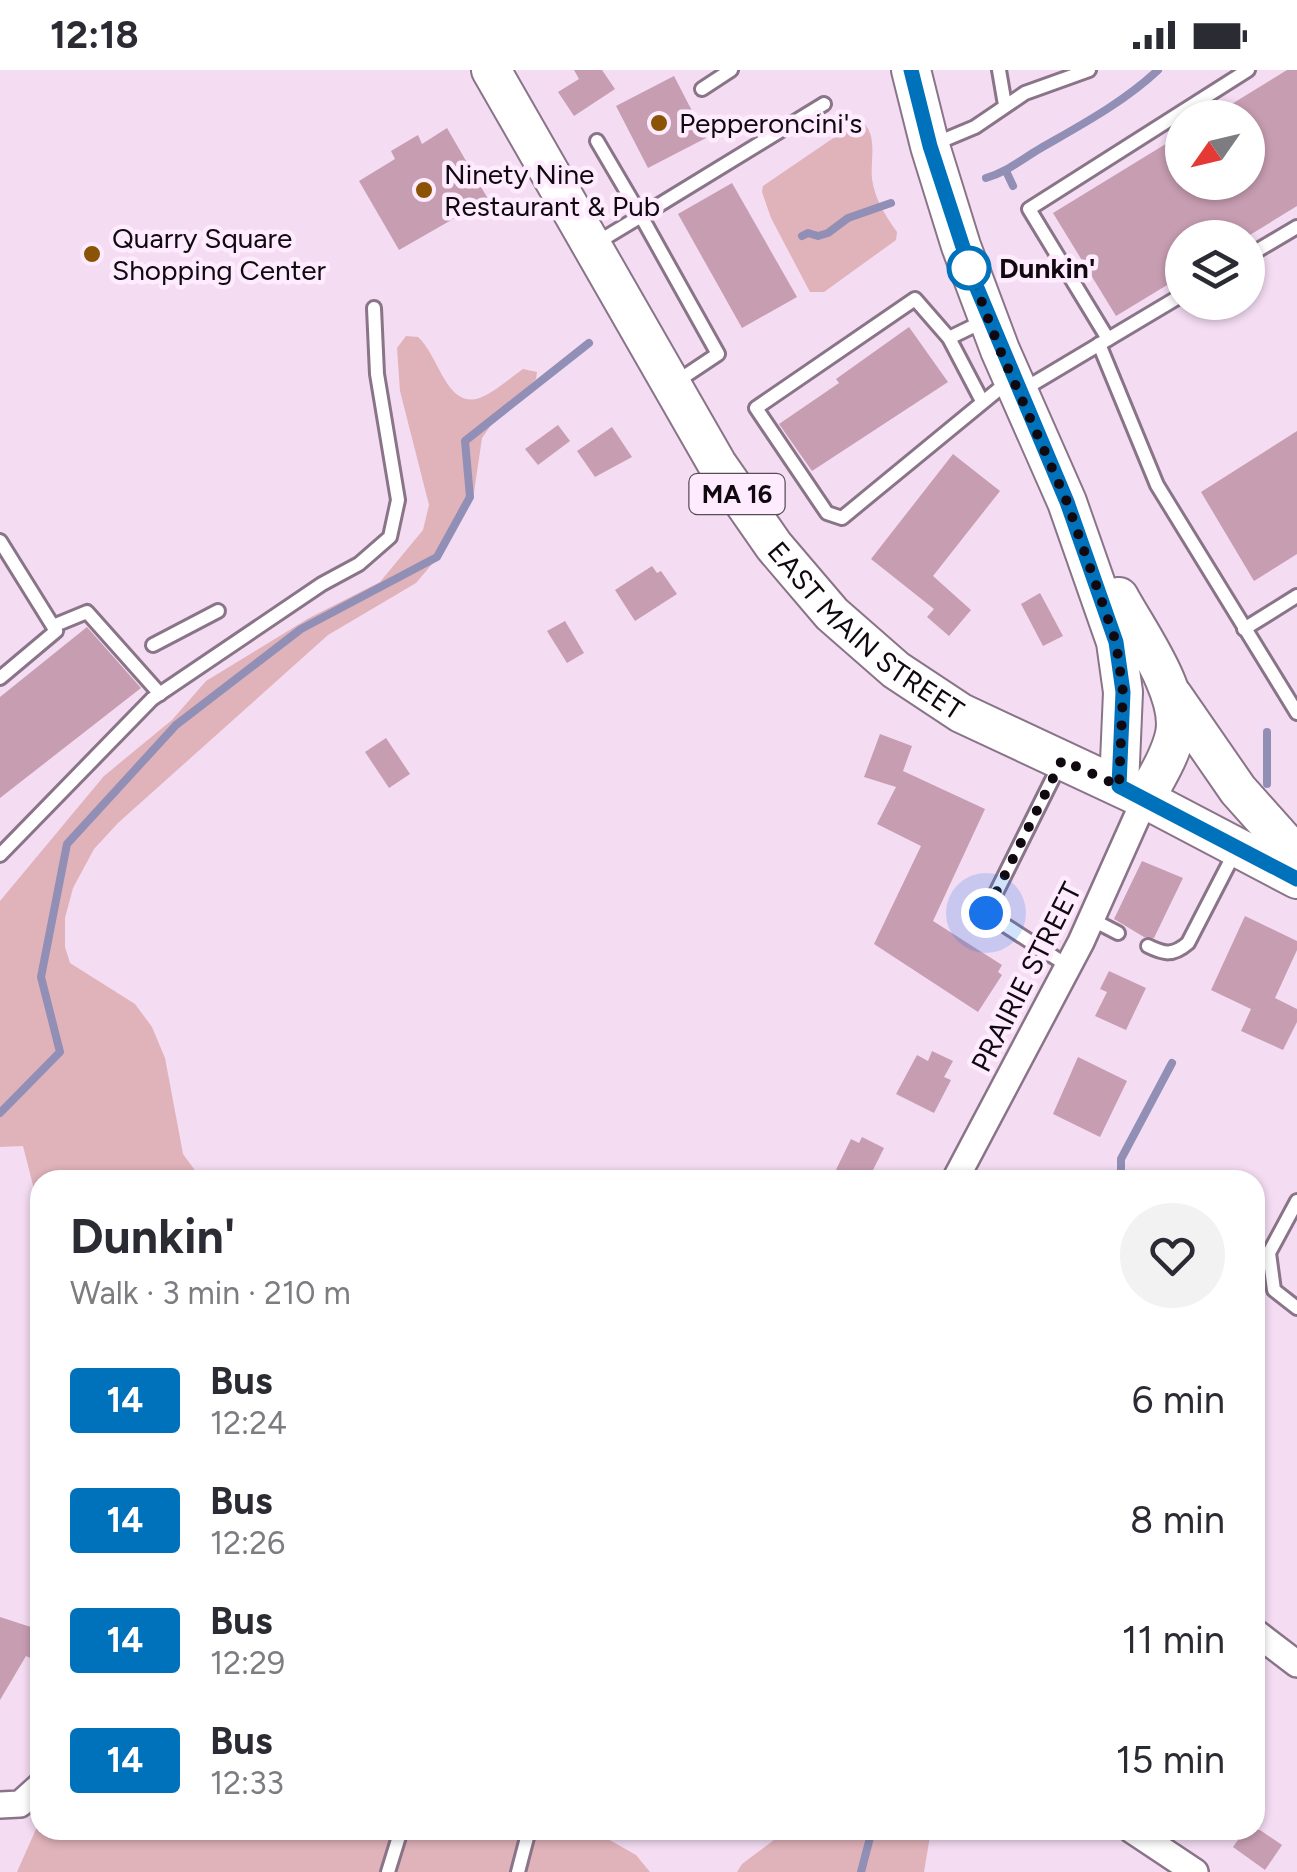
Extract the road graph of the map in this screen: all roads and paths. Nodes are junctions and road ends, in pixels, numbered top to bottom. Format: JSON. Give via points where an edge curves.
{"nodes":[{"id":1,"x":491,"y":70,"type":"edge"},
{"id":2,"x":732,"y":70,"type":"edge"},
{"id":3,"x":911,"y":70,"type":"edge"},
{"id":4,"x":999,"y":70,"type":"edge"},
{"id":5,"x":1090,"y":70,"type":"edge"},
{"id":6,"x":1248,"y":70,"type":"edge"},
{"id":7,"x":702,"y":90,"type":"dead end"},
{"id":8,"x":824,"y":104,"type":"dead end"},
{"id":9,"x":1004,"y":105,"type":"junction"},
{"id":10,"x":597,"y":141,"type":"dead end"},
{"id":11,"x":930,"y":146,"type":"junction"},
{"id":12,"x":641,"y":216,"type":"junction"},
{"id":13,"x":1297,"y":227,"type":"edge"},
{"id":14,"x":592,"y":246,"type":"junction"},
{"id":15,"x":1265,"y":246,"type":"edge"},
{"id":16,"x":1165,"y":305,"type":"edge"},
{"id":17,"x":374,"y":308,"type":"dead end"},
{"id":18,"x":988,"y":319,"type":"junction"},
{"id":19,"x":948,"y":338,"type":"junction"},
{"id":20,"x":1104,"y":342,"type":"junction"},
{"id":21,"x":1015,"y":385,"type":"junction"},
{"id":22,"x":671,"y":386,"type":"junction"},
{"id":23,"x":982,"y":402,"type":"junction"},
{"id":24,"x":1067,"y":502,"type":"junction"},
{"id":25,"x":0,"y":541,"type":"edge"},
{"id":26,"x":1297,"y":596,"type":"edge"},
{"id":27,"x":218,"y":612,"type":"dead end"},
{"id":28,"x":53,"y":626,"type":"junction"},
{"id":29,"x":1244,"y":630,"type":"junction"},
{"id":30,"x":153,"y":645,"type":"dead end"},
{"id":31,"x":1160,"y":673,"type":"junction"},
{"id":32,"x":0,"y":678,"type":"edge"},
{"id":33,"x":160,"y":694,"type":"junction"},
{"id":34,"x":1297,"y":713,"type":"edge"},
{"id":35,"x":1062,"y":760,"type":"junction"},
{"id":36,"x":1132,"y":792,"type":"junction"},
{"id":37,"x":1238,"y":847,"type":"junction"},
{"id":38,"x":0,"y":855,"type":"edge"},
{"id":39,"x":1297,"y":856,"type":"edge"},
{"id":40,"x":1297,"y":879,"type":"edge"},
{"id":41,"x":1091,"y":919,"type":"junction"},
{"id":42,"x":1118,"y":932,"type":"dead end"},
{"id":43,"x":1148,"y":946,"type":"dead end"},
{"id":44,"x":1068,"y":966,"type":"junction"},
{"id":45,"x":960,"y":1170,"type":"edge"},
{"id":46,"x":1297,"y":1201,"type":"edge"},
{"id":47,"x":1297,"y":1308,"type":"edge"},
{"id":48,"x":1265,"y":1640,"type":"edge"},
{"id":49,"x":1297,"y":1664,"type":"edge"},
{"id":50,"x":397,"y":1840,"type":"edge"},
{"id":51,"x":526,"y":1840,"type":"edge"},
{"id":52,"x":1147,"y":1840,"type":"edge"},
{"id":53,"x":388,"y":1872,"type":"edge"},
{"id":54,"x":518,"y":1872,"type":"edge"},
{"id":55,"x":1196,"y":1872,"type":"edge"}],
"edges":[{"from":1,"to":14,"type":"main road","name":"EAST MAIN STREET","number":"MA 16"},
{"from":2,"to":7,"type":"lane"},
{"from":3,"to":11,"type":"main road"},
{"from":4,"to":9,"type":"lane"},
{"from":5,"to":9,"type":"lane"},
{"from":6,"to":20,"type":"lane","via":[[1029,208]]},
{"from":8,"to":12,"type":"lane"},
{"from":9,"to":11,"type":"lane","via":[[975,128]]},
{"from":10,"to":12,"type":"lane"},
{"from":11,"to":18,"type":"main road"},
{"from":12,"to":14,"type":"lane"},
{"from":12,"to":22,"type":"lane","via":[[718,354]]},
{"from":13,"to":15,"type":"lane"},
{"from":14,"to":22,"type":"main road","name":"EAST MAIN STREET","number":"MA 16"},
{"from":16,"to":20,"type":"lane"},
{"from":17,"to":33,"type":"lane","via":[[398,500],[390,537]]},
{"from":18,"to":19,"type":"lane"},
{"from":18,"to":21,"type":"main road"},
{"from":19,"to":23,"type":"lane"},
{"from":19,"to":23,"type":"lane","via":[[915,299],[756,408],[827,513],[842,518]]},
{"from":20,"to":21,"type":"lane"},
{"from":20,"to":29,"type":"lane","via":[[1157,485]]},
{"from":21,"to":23,"type":"lane"},
{"from":21,"to":24,"type":"main road"},
{"from":22,"to":35,"type":"main road","name":"EAST MAIN STREET","number":"MA 16","via":[[755,521],[832,614],[940,700]]},
{"from":24,"to":31,"type":"main road"},
{"from":24,"to":36,"type":"main road","via":[[1120,658]]},
{"from":25,"to":28,"type":"lane"},
{"from":26,"to":29,"type":"lane"},
{"from":27,"to":30,"type":"lane"},
{"from":28,"to":32,"type":"lane","via":[[56,631]]},
{"from":28,"to":33,"type":"lane","via":[[88,612]]},
{"from":29,"to":34,"type":"lane"},
{"from":31,"to":36,"type":"main road","via":[[1174,706],[1175,731],[1168,756]]},
{"from":31,"to":39,"type":"main road","via":[[1215,760]]},
{"from":33,"to":38,"type":"lane"},
{"from":35,"to":36,"type":"main road","name":"EAST MAIN STREET","number":"MA 16"},
{"from":35,"to":44,"type":"lane","via":[[986,913]]},
{"from":36,"to":37,"type":"main road","name":"EAST MAIN STREET","number":"MA 16"},
{"from":36,"to":41,"type":"street","name":"PRAIRIE STREET"},
{"from":37,"to":40,"type":"main road","name":"EAST MAIN STREET","number":"MA 16"},
{"from":37,"to":43,"type":"lane","via":[[1188,943],[1165,954]]},
{"from":41,"to":42,"type":"lane"},
{"from":41,"to":44,"type":"street","name":"PRAIRIE STREET"},
{"from":44,"to":45,"type":"street","name":"PRAIRIE STREET"},
{"from":46,"to":47,"type":"lane","via":[[1269,1254],[1274,1290]]},
{"from":48,"to":49,"type":"street"},
{"from":50,"to":53,"type":"lane"},
{"from":51,"to":54,"type":"lane"},
{"from":52,"to":55,"type":"street"}]}
